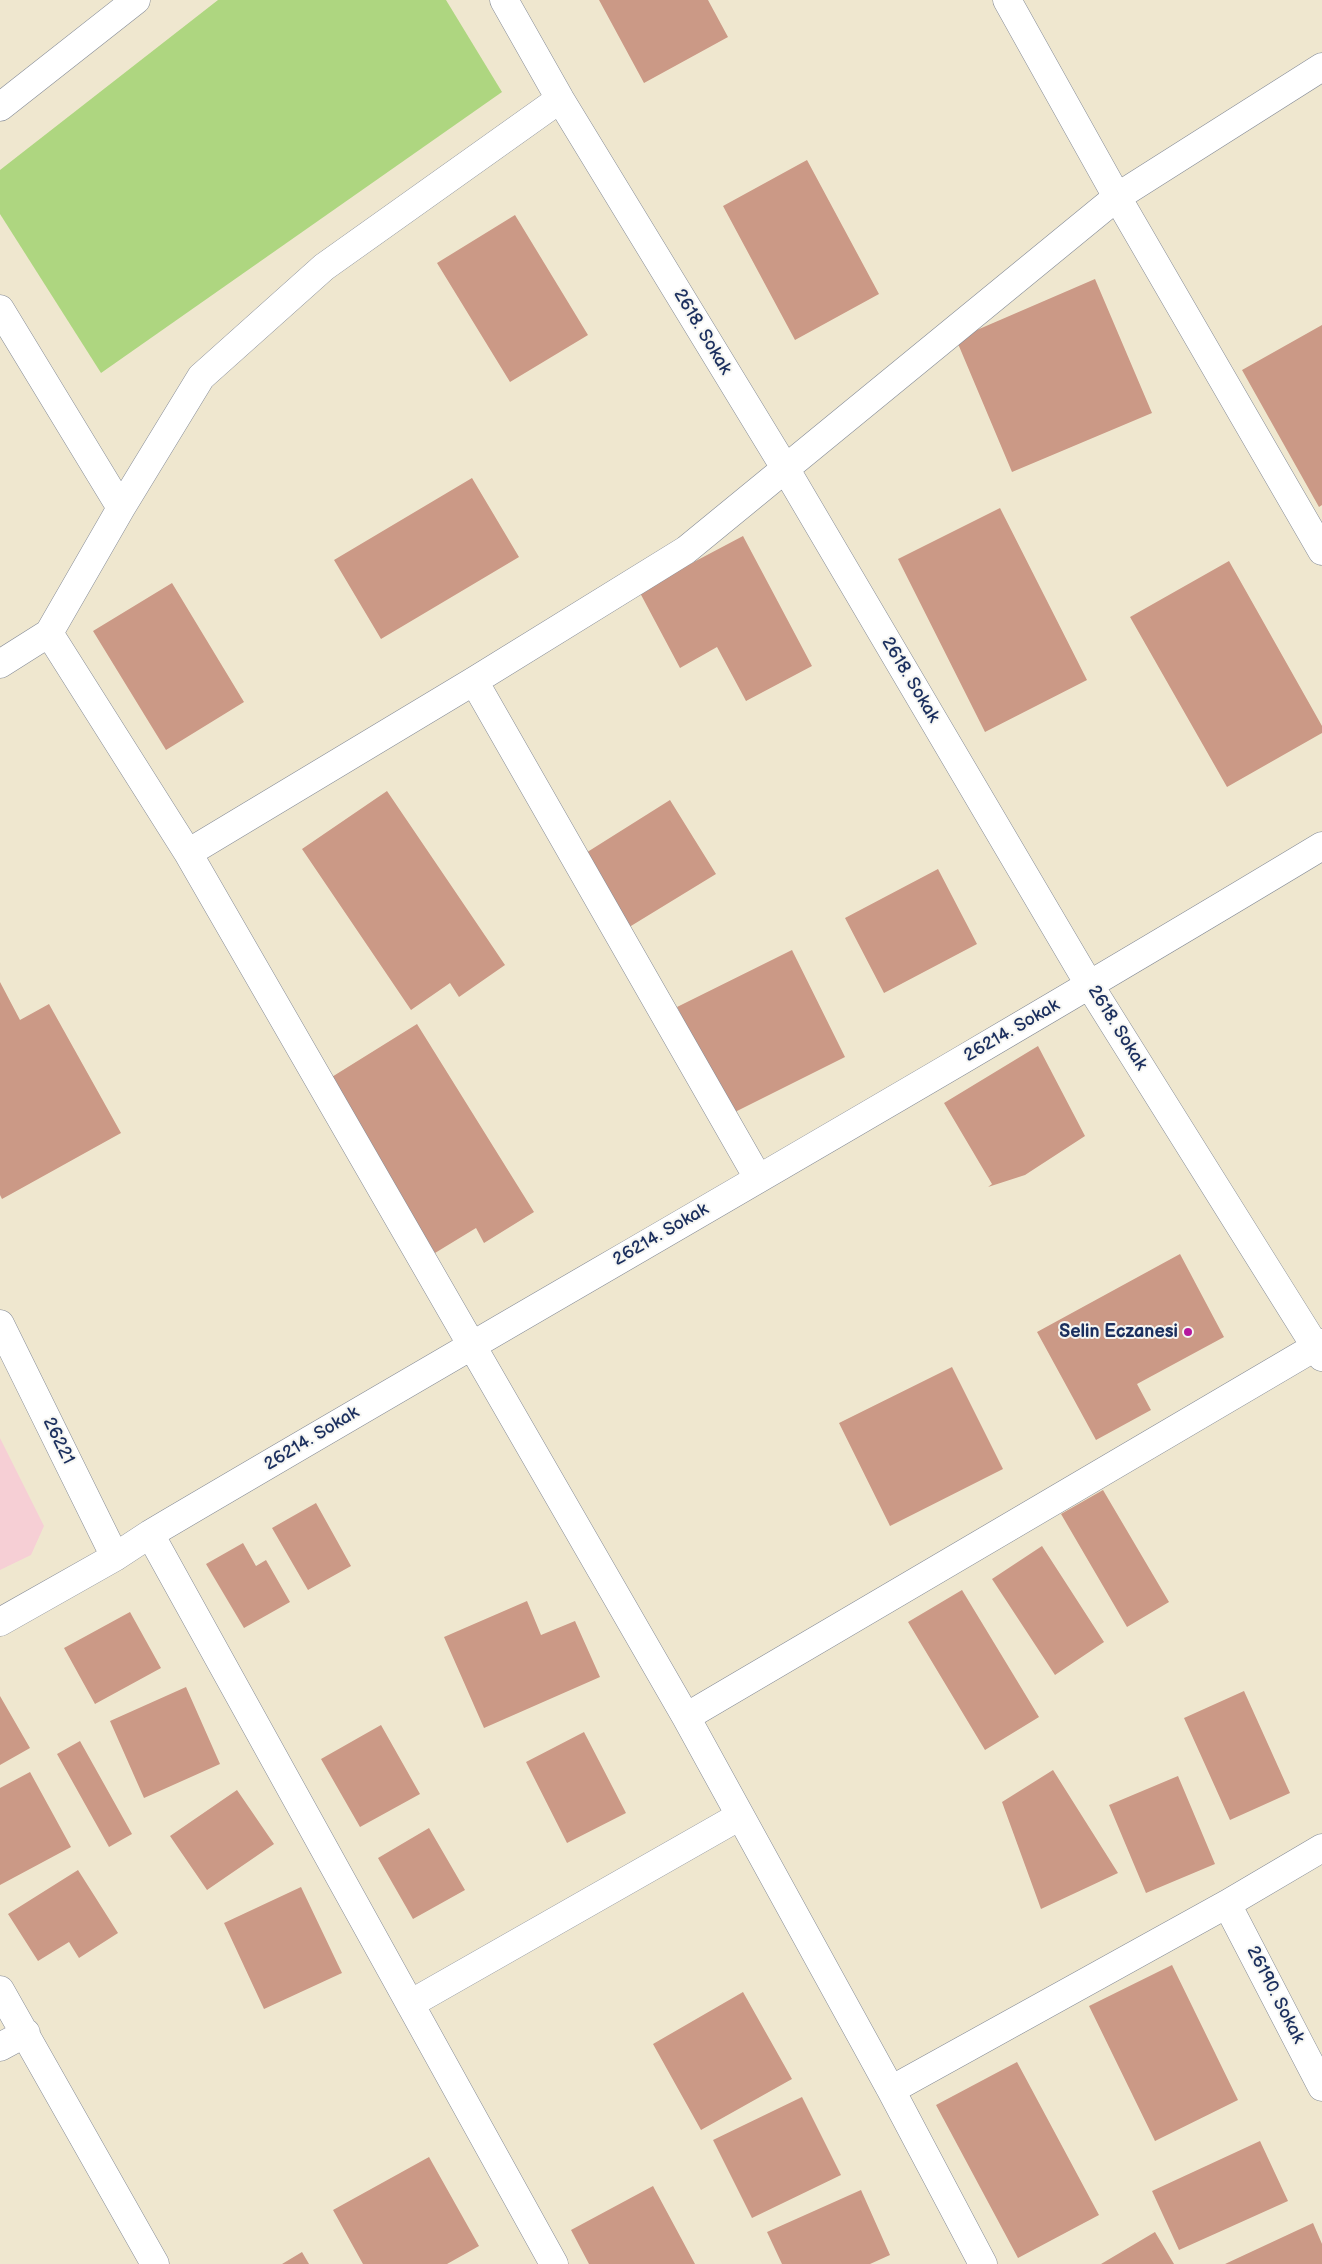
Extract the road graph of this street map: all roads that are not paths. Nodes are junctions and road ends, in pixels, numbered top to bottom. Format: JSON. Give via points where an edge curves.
{"nodes":[{"id":1,"x":136,"y":0,"type":"edge"},
{"id":2,"x":504,"y":0,"type":"edge"},
{"id":3,"x":1007,"y":0,"type":"edge"},
{"id":4,"x":1322,"y":67,"type":"edge"},
{"id":5,"x":560,"y":99,"type":"junction"},
{"id":6,"x":0,"y":107,"type":"edge"},
{"id":7,"x":1117,"y":197,"type":"junction"},
{"id":8,"x":0,"y":309,"type":"edge"},
{"id":9,"x":785,"y":468,"type":"junction"},
{"id":10,"x":121,"y":508,"type":"junction"},
{"id":11,"x":1322,"y":551,"type":"edge"},
{"id":12,"x":49,"y":633,"type":"junction"},
{"id":13,"x":0,"y":664,"type":"edge"},
{"id":14,"x":474,"y":681,"type":"junction"},
{"id":15,"x":1322,"y":846,"type":"edge"},
{"id":16,"x":188,"y":853,"type":"junction"},
{"id":17,"x":1090,"y":986,"type":"junction"},
{"id":18,"x":758,"y":1178,"type":"junction"},
{"id":19,"x":0,"y":1324,"type":"edge"},
{"id":20,"x":470,"y":1345,"type":"junction"},
{"id":21,"x":1320,"y":1349,"type":"edge"},
{"id":22,"x":150,"y":1534,"type":"junction"},
{"id":23,"x":115,"y":1557,"type":"junction"},
{"id":24,"x":0,"y":1622,"type":"edge"},
{"id":25,"x":686,"y":1717,"type":"junction"},
{"id":26,"x":740,"y":1816,"type":"junction"},
{"id":27,"x":1322,"y":1848,"type":"edge"},
{"id":28,"x":1227,"y":1904,"type":"junction"},
{"id":29,"x":0,"y":1990,"type":"edge"},
{"id":30,"x":410,"y":2004,"type":"junction"},
{"id":31,"x":26,"y":2033,"type":"junction"},
{"id":32,"x":0,"y":2047,"type":"edge"},
{"id":33,"x":1322,"y":2087,"type":"edge"},
{"id":34,"x":891,"y":2090,"type":"junction"},
{"id":35,"x":155,"y":2264,"type":"edge"},
{"id":36,"x":554,"y":2264,"type":"edge"},
{"id":37,"x":983,"y":2264,"type":"edge"}],
"edges":[{"from":1,"to":6,"type":"street"},
{"from":2,"to":5,"type":"street","name":"2618. Sokak"},
{"from":3,"to":7,"type":"street"},
{"from":4,"to":7,"type":"street"},
{"from":5,"to":9,"type":"street","name":"2618. Sokak"},
{"from":5,"to":10,"type":"street","via":[[324,267],[201,377]]},
{"from":7,"to":9,"type":"street"},
{"from":7,"to":11,"type":"street"},
{"from":8,"to":10,"type":"street"},
{"from":9,"to":14,"type":"street","via":[[686,550]]},
{"from":9,"to":17,"type":"street","name":"2618. Sokak"},
{"from":10,"to":12,"type":"street"},
{"from":12,"to":13,"type":"street"},
{"from":12,"to":16,"type":"street"},
{"from":14,"to":16,"type":"street"},
{"from":14,"to":18,"type":"street"},
{"from":15,"to":17,"type":"street","name":"26214. Sokak"},
{"from":16,"to":20,"type":"street"},
{"from":17,"to":18,"type":"street","name":"26214. Sokak"},
{"from":17,"to":21,"type":"street","name":"2618. Sokak"},
{"from":18,"to":20,"type":"street","name":"26214. Sokak"},
{"from":19,"to":23,"type":"street","name":"26221"},
{"from":20,"to":22,"type":"street","name":"26214. Sokak"},
{"from":20,"to":25,"type":"street"},
{"from":21,"to":25,"type":"street"},
{"from":22,"to":23,"type":"street","name":"26214. Sokak"},
{"from":22,"to":30,"type":"street"},
{"from":23,"to":24,"type":"street","name":"26214. Sokak"},
{"from":25,"to":26,"type":"street"},
{"from":26,"to":30,"type":"street"},
{"from":26,"to":34,"type":"street"},
{"from":27,"to":28,"type":"street"},
{"from":28,"to":33,"type":"street","name":"26190. Sokak"},
{"from":28,"to":34,"type":"street"},
{"from":29,"to":31,"type":"street"},
{"from":30,"to":36,"type":"street"},
{"from":31,"to":32,"type":"street"},
{"from":31,"to":35,"type":"street"},
{"from":34,"to":37,"type":"street"}]}
